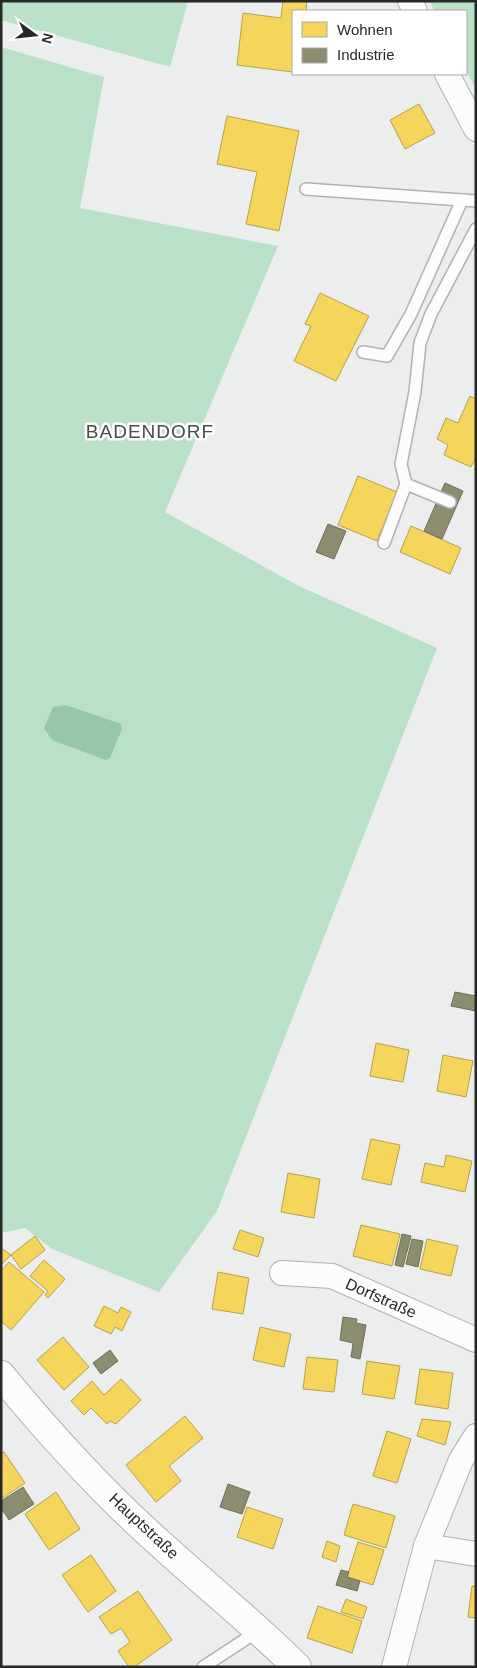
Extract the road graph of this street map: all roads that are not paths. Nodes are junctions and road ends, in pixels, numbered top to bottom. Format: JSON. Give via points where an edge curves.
{"nodes":[{"id":1,"x":448,"y":75,"type":"edge"},
{"id":2,"x":476,"y":130,"type":"edge"},
{"id":3,"x":306,"y":189,"type":"dead end"},
{"id":4,"x":462,"y":200,"type":"junction"},
{"id":5,"x":476,"y":201,"type":"edge"},
{"id":6,"x":476,"y":229,"type":"edge"},
{"id":7,"x":363,"y":352,"type":"dead end"},
{"id":8,"x":406,"y":484,"type":"junction"},
{"id":9,"x":450,"y":502,"type":"dead end"},
{"id":10,"x":384,"y":543,"type":"dead end"},
{"id":11,"x":282,"y":1273,"type":"dead end"},
{"id":12,"x":476,"y":1340,"type":"edge"},
{"id":13,"x":1,"y":1375,"type":"edge"},
{"id":14,"x":476,"y":1436,"type":"edge"},
{"id":15,"x":426,"y":1546,"type":"junction"},
{"id":16,"x":476,"y":1554,"type":"edge"},
{"id":17,"x":259,"y":1630,"type":"junction"},
{"id":18,"x":204,"y":1667,"type":"edge"},
{"id":19,"x":297,"y":1667,"type":"edge"},
{"id":20,"x":394,"y":1667,"type":"edge"}],
"edges":[{"from":1,"to":2,"type":"street"},
{"from":3,"to":4,"type":"lane"},
{"from":4,"to":5,"type":"lane"},
{"from":4,"to":7,"type":"lane","via":[[410,314],[387,356]]},
{"from":6,"to":8,"type":"lane","via":[[431,314],[420,343],[415,392],[401,464]]},
{"from":8,"to":9,"type":"lane"},
{"from":8,"to":10,"type":"lane"},
{"from":11,"to":12,"type":"street","name":"Dorfstraße","via":[[332,1276]]},
{"from":13,"to":17,"type":"main road","name":"Hauptstraße","via":[[34,1416],[96,1481],[164,1547]]},
{"from":14,"to":15,"type":"street","via":[[460,1460]]},
{"from":15,"to":16,"type":"street"},
{"from":15,"to":20,"type":"street"},
{"from":17,"to":18,"type":"lane"},
{"from":17,"to":19,"type":"main road","name":"Hauptstraße"}]}
